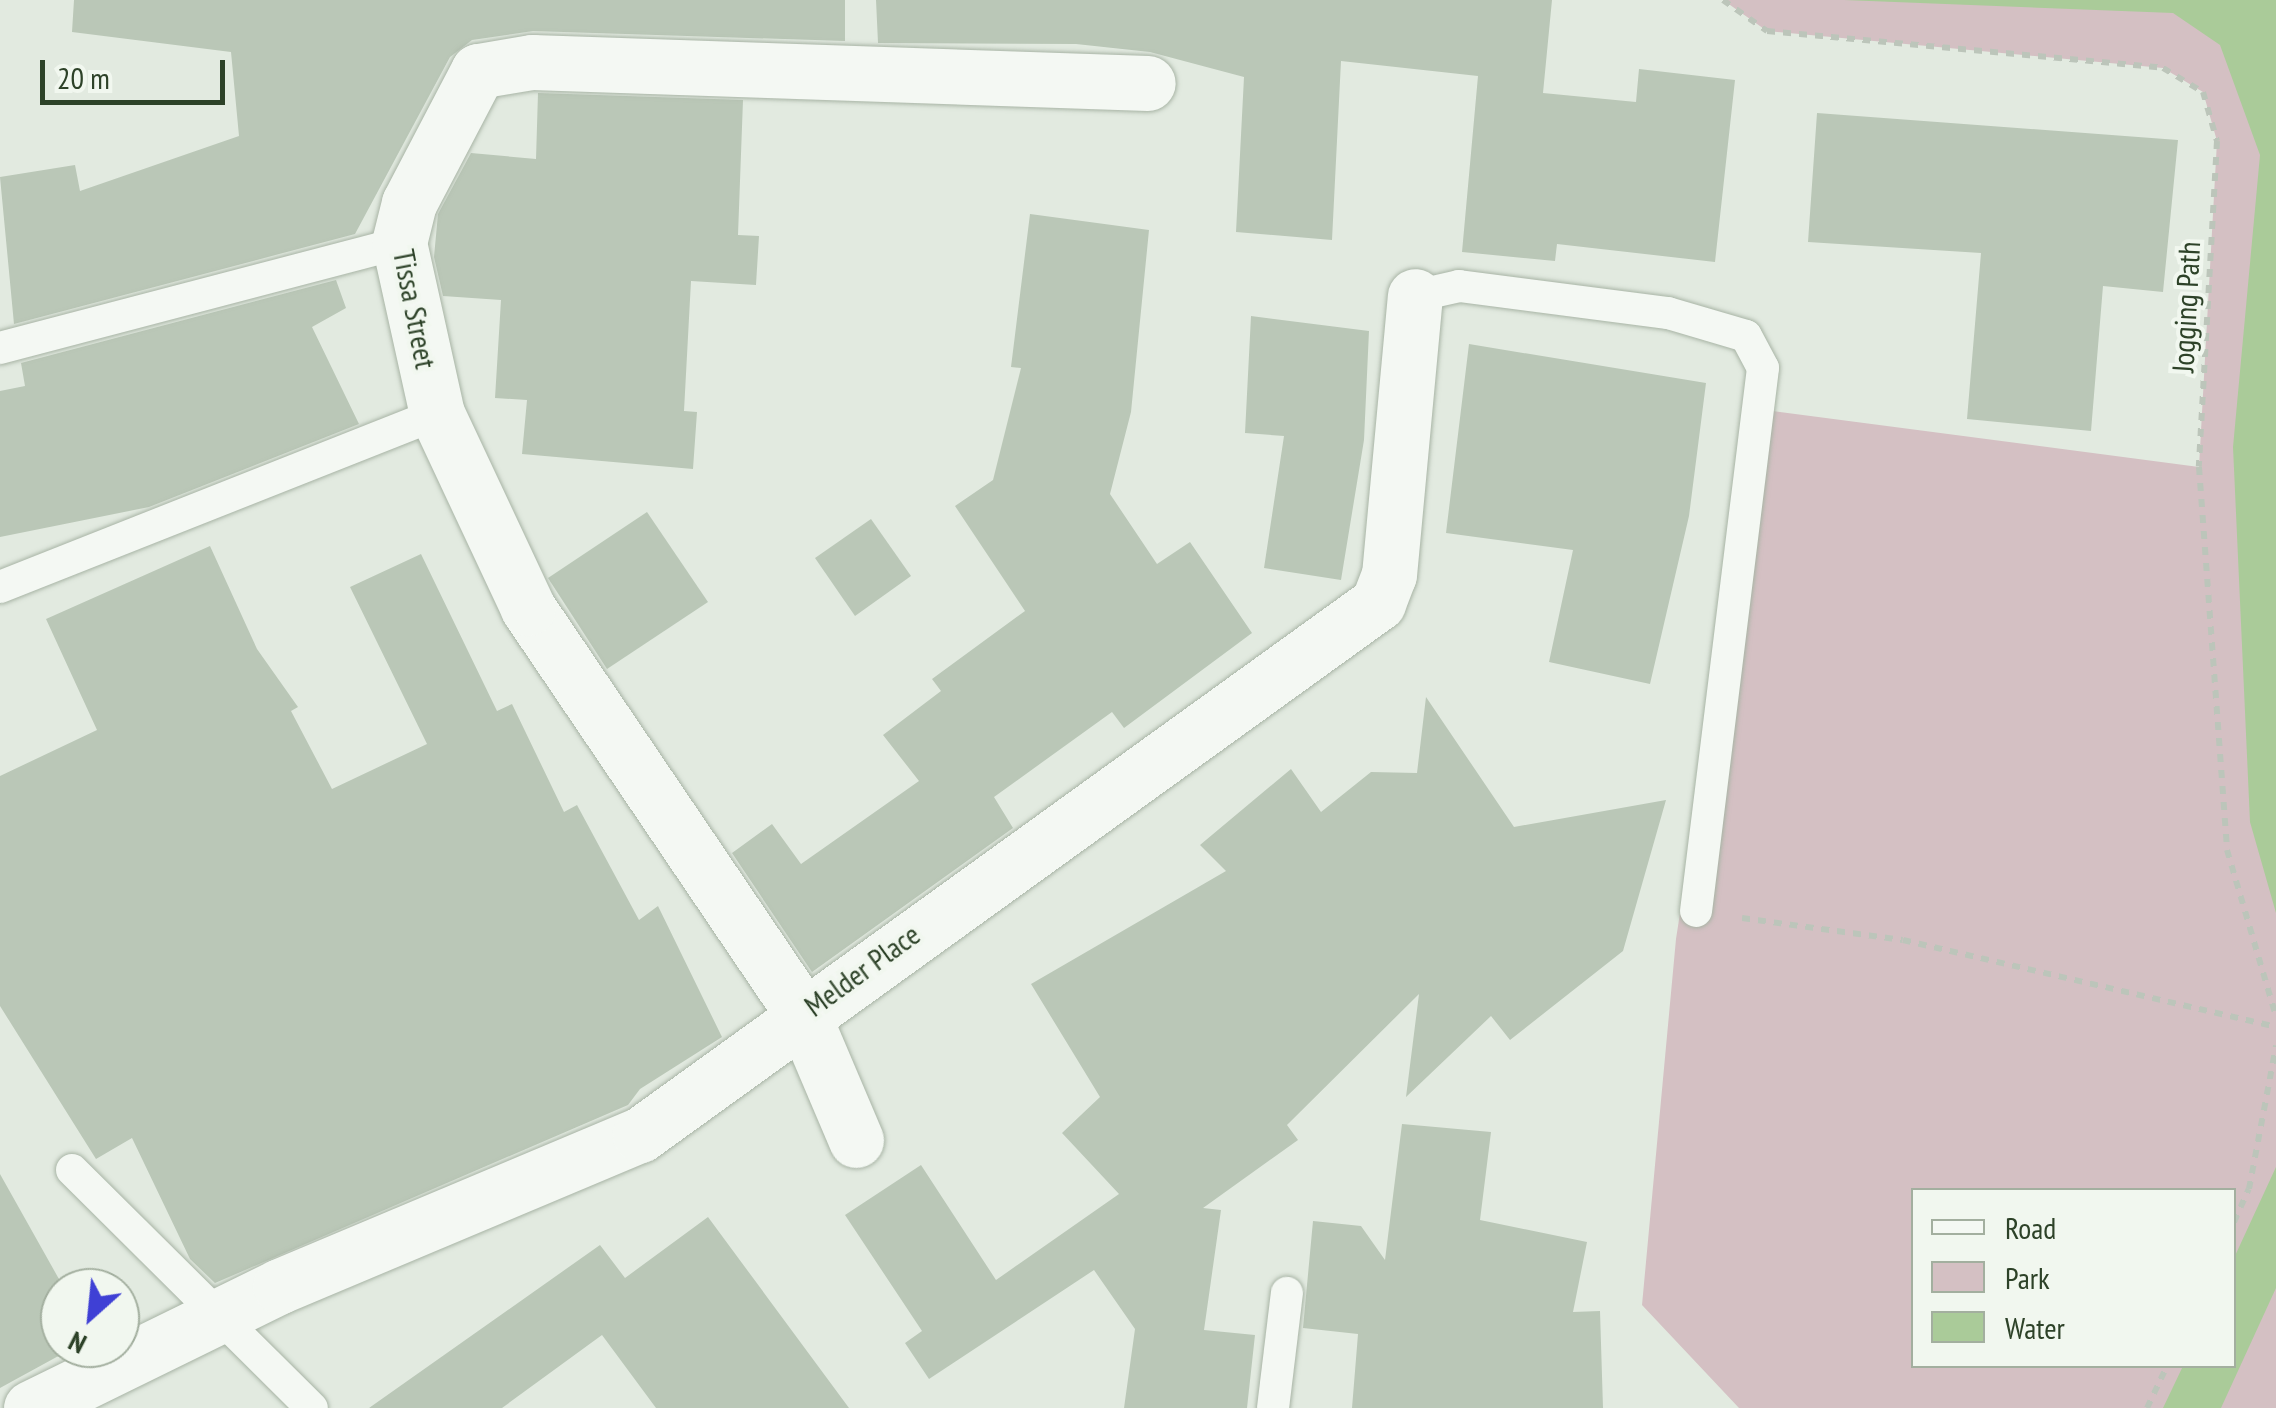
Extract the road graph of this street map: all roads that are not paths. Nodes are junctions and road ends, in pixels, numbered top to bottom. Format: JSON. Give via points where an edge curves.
{"nodes":[{"id":1,"x":1148,"y":83,"type":"dead end"},
{"id":2,"x":399,"y":244,"type":"junction"},
{"id":3,"x":1415,"y":296,"type":"joint"},
{"id":4,"x":0,"y":348,"type":"edge"},
{"id":5,"x":438,"y":414,"type":"junction"},
{"id":6,"x":0,"y":587,"type":"edge"},
{"id":7,"x":1696,"y":912,"type":"road end"},
{"id":8,"x":802,"y":1013,"type":"junction"},
{"id":9,"x":856,"y":1140,"type":"dead end"},
{"id":10,"x":72,"y":1170,"type":"dead end"},
{"id":11,"x":1286,"y":1293,"type":"dead end"},
{"id":12,"x":222,"y":1317,"type":"junction"},
{"id":13,"x":32,"y":1408,"type":"edge"},
{"id":14,"x":312,"y":1408,"type":"edge"},
{"id":15,"x":1273,"y":1408,"type":"edge"}],
"edges":[{"from":1,"to":2,"type":"street","name":"Tissa Street","via":[[532,62],[478,71],[444,124]]},
{"from":2,"to":4,"type":"lane"},
{"from":2,"to":5,"type":"street","name":"Tissa Street"},
{"from":3,"to":7,"type":"lane","via":[[1459,286],[1668,312],[1746,336],[1763,368]]},
{"from":3,"to":8,"type":"street","name":"Melder Place","via":[[1389,576],[1378,603]]},
{"from":5,"to":6,"type":"lane"},
{"from":5,"to":8,"type":"street","name":"Tissa Street","via":[[528,608]]},
{"from":8,"to":9,"type":"street","name":"Tissa Street"},
{"from":8,"to":12,"type":"street","name":"Melder Place","via":[[640,1135]]},
{"from":10,"to":12,"type":"lane"},
{"from":11,"to":15,"type":"lane"},
{"from":12,"to":13,"type":"street","name":"Melder Place"},
{"from":12,"to":14,"type":"lane"}]}
